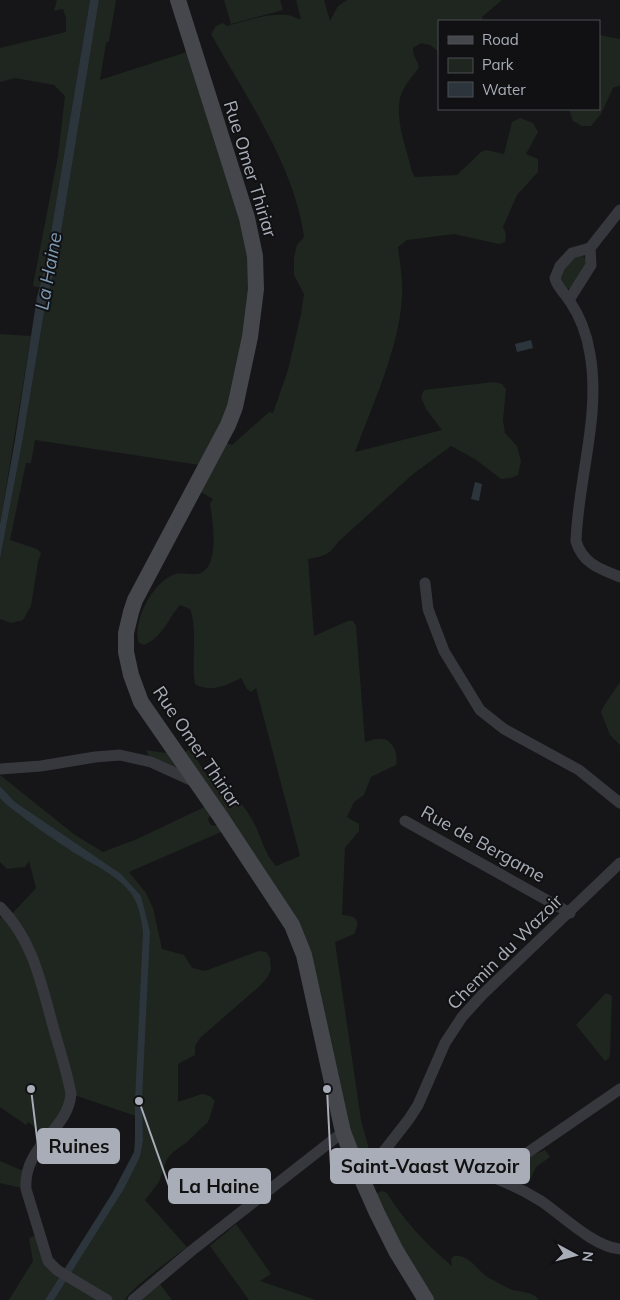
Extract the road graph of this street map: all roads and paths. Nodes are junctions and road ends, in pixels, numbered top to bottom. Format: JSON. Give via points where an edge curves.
{"nodes":[{"id":1,"x":178,"y":0,"type":"edge"},
{"id":2,"x":620,"y":210,"type":"edge"},
{"id":3,"x":590,"y":248,"type":"junction"},
{"id":4,"x":569,"y":300,"type":"junction"},
{"id":5,"x":620,"y":577,"type":"edge"},
{"id":6,"x":425,"y":584,"type":"dead end"},
{"id":7,"x":0,"y":769,"type":"edge"},
{"id":8,"x":197,"y":783,"type":"junction"},
{"id":9,"x":620,"y":803,"type":"edge"},
{"id":10,"x":405,"y":821,"type":"dead end"},
{"id":11,"x":620,"y":863,"type":"edge"},
{"id":12,"x":0,"y":907,"type":"edge"},
{"id":13,"x":570,"y":913,"type":"junction"},
{"id":14,"x":620,"y":1089,"type":"edge"},
{"id":15,"x":343,"y":1132,"type":"junction"},
{"id":16,"x":381,"y":1155,"type":"junction"},
{"id":17,"x":357,"y":1168,"type":"junction"},
{"id":18,"x":484,"y":1174,"type":"junction"},
{"id":19,"x":620,"y":1250,"type":"edge"},
{"id":20,"x":107,"y":1300,"type":"edge"},
{"id":21,"x":133,"y":1300,"type":"edge"},
{"id":22,"x":426,"y":1300,"type":"edge"}],
"edges":[{"from":1,"to":8,"type":"street","name":"Rue Omer Thiriar","via":[[247,218],[257,272],[250,337],[235,407],[135,600],[126,634],[128,661],[139,697]]},
{"from":2,"to":3,"type":"street"},
{"from":3,"to":4,"type":"street","via":[[591,265]]},
{"from":3,"to":4,"type":"street","via":[[572,253],[556,273],[556,283]]},
{"from":4,"to":5,"type":"street","via":[[587,340],[593,386],[576,541],[578,550],[589,563]]},
{"from":6,"to":9,"type":"street","via":[[428,609],[444,651],[480,710],[504,729],[578,769]]},
{"from":7,"to":8,"type":"street","via":[[120,755],[151,762]]},
{"from":8,"to":15,"type":"street","name":"Rue Omer Thiriar","via":[[297,935]]},
{"from":10,"to":13,"type":"street","name":"Rue de Bergame"},
{"from":11,"to":13,"type":"street","name":"Chemin du Wazoir"},
{"from":12,"to":20,"type":"street","via":[[24,937],[36,963],[71,1094],[66,1112],[28,1165],[26,1189],[48,1262]]},
{"from":13,"to":16,"type":"street","name":"Chemin du Wazoir","via":[[462,1017],[445,1043],[418,1105]]},
{"from":14,"to":18,"type":"street","via":[[511,1164]]},
{"from":15,"to":17,"type":"street","name":"Rue Omer Thiriar"},
{"from":15,"to":21,"type":"street"},
{"from":16,"to":17,"type":"street","name":"Chemin du Wazoir"},
{"from":16,"to":18,"type":"street"},
{"from":17,"to":22,"type":"street","name":"Rue Omer Thiriar","via":[[396,1251]]},
{"from":18,"to":19,"type":"street","via":[[530,1195],[598,1242]]}]}
